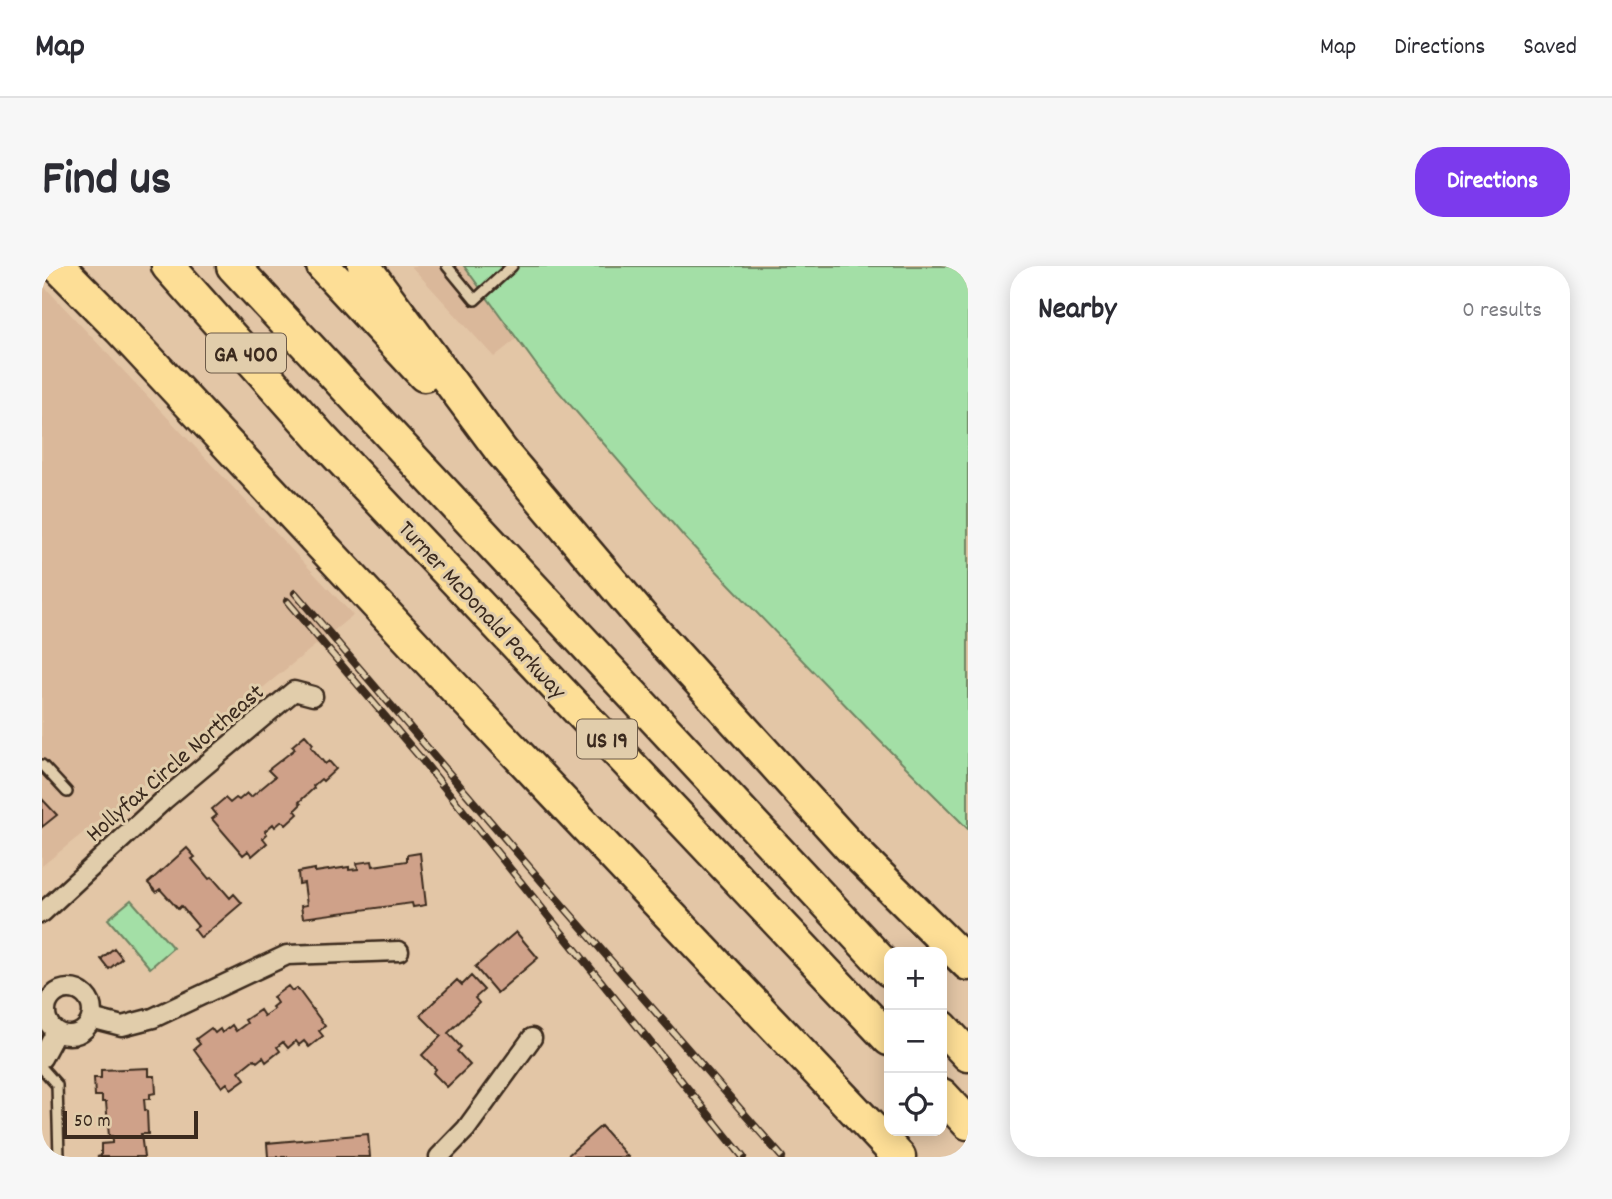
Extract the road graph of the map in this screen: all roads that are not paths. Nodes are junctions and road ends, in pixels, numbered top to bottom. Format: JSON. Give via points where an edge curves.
{"nodes":[{"id":1,"x":58,"y":266,"type":"edge"},
{"id":2,"x":149,"y":266,"type":"edge"},
{"id":3,"x":169,"y":266,"type":"edge"},
{"id":4,"x":233,"y":266,"type":"edge"},
{"id":5,"x":253,"y":266,"type":"edge"},
{"id":6,"x":323,"y":266,"type":"edge"},
{"id":7,"x":364,"y":266,"type":"edge"},
{"id":8,"x":447,"y":266,"type":"edge"},
{"id":9,"x":512,"y":266,"type":"edge"},
{"id":10,"x":281,"y":318,"type":"junction"},
{"id":11,"x":323,"y":440,"type":"junction"},
{"id":12,"x":502,"y":452,"type":"junction"},
{"id":13,"x":313,"y":696,"type":"dead end"},
{"id":14,"x":42,"y":765,"type":"edge"},
{"id":15,"x":67,"y":792,"type":"dead end"},
{"id":16,"x":42,"y":913,"type":"edge"},
{"id":17,"x":399,"y":951,"type":"dead end"},
{"id":18,"x":968,"y":964,"type":"edge"},
{"id":19,"x":884,"y":965,"type":"edge"},
{"id":20,"x":48,"y":988,"type":"edge"},
{"id":21,"x":91,"y":1018,"type":"junction"},
{"id":22,"x":56,"y":1032,"type":"junction"},
{"id":23,"x":947,"y":1032,"type":"edge"},
{"id":24,"x":884,"y":1034,"type":"edge"},
{"id":25,"x":531,"y":1038,"type":"dead end"},
{"id":26,"x":968,"y":1055,"type":"edge"},
{"id":27,"x":42,"y":1058,"type":"edge"},
{"id":28,"x":42,"y":1068,"type":"edge"},
{"id":29,"x":947,"y":1101,"type":"edge"},
{"id":30,"x":968,"y":1124,"type":"edge"},
{"id":31,"x":59,"y":1157,"type":"edge"},
{"id":32,"x":439,"y":1157,"type":"edge"},
{"id":33,"x":899,"y":1157,"type":"edge"}],
"edges":[{"from":1,"to":33,"type":"highway"},
{"from":2,"to":11,"type":"highway","number":"US 19"},
{"from":3,"to":11,"type":"highway","name":"Turner McDonald Parkway","number":"GA 400"},
{"from":4,"to":10,"type":"highway","number":"GA 400"},
{"from":5,"to":10,"type":"highway"},
{"from":6,"to":12,"type":"highway"},
{"from":7,"to":12,"type":"highway"},
{"from":8,"to":9,"type":"lane","via":[[475,300]]},
{"from":10,"to":19,"type":"highway","number":"US 19"},
{"from":11,"to":24,"type":"highway","name":"Turner McDonald Parkway","number":"US 19"},
{"from":12,"to":18,"type":"highway","via":[[725,710],[850,847]]},
{"from":13,"to":16,"type":"street","name":"Hollyfax Circle Northeast","via":[[294,691],[164,800]]},
{"from":14,"to":15,"type":"lane"},
{"from":17,"to":21,"type":"street","via":[[287,955],[153,1018],[122,1026]]},
{"from":20,"to":21,"type":"street","via":[[81,993],[90,1004]]},
{"from":20,"to":22,"type":"street","via":[[45,1016]]},
{"from":21,"to":22,"type":"street","via":[[75,1035]]},
{"from":22,"to":27,"type":"street"},
{"from":23,"to":26,"type":"highway"},
{"from":25,"to":32,"type":"street","via":[[466,1129]]},
{"from":28,"to":31,"type":"lane","via":[[57,1085]]},
{"from":29,"to":30,"type":"highway"}]}
